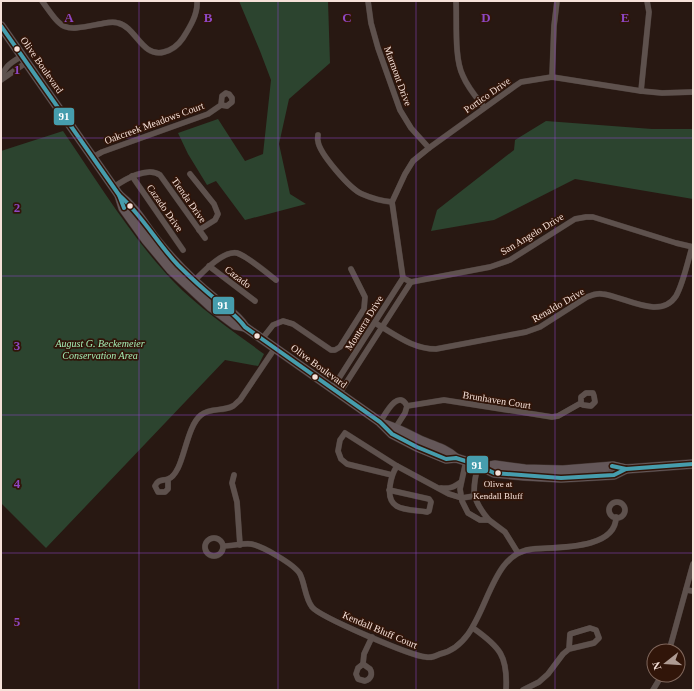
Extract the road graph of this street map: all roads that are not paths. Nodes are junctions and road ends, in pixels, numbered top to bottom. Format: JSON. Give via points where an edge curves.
{"nodes":[{"id":1,"x":42,"y":1,"type":"edge"},
{"id":2,"x":197,"y":1,"type":"edge"},
{"id":3,"x":368,"y":1,"type":"edge"},
{"id":4,"x":456,"y":1,"type":"edge"},
{"id":5,"x":557,"y":1,"type":"edge"},
{"id":6,"x":647,"y":1,"type":"edge"},
{"id":7,"x":1,"y":26,"type":"edge"},
{"id":8,"x":24,"y":59,"type":"junction"},
{"id":9,"x":552,"y":78,"type":"junction"},
{"id":10,"x":1,"y":79,"type":"edge"},
{"id":11,"x":641,"y":91,"type":"junction"},
{"id":12,"x":693,"y":92,"type":"edge"},
{"id":13,"x":221,"y":105,"type":"dead end"},
{"id":14,"x":484,"y":107,"type":"junction"},
{"id":15,"x":318,"y":135,"type":"dead end"},
{"id":16,"x":429,"y":148,"type":"junction"},
{"id":17,"x":93,"y":157,"type":"junction"},
{"id":18,"x":190,"y":174,"type":"dead end"},
{"id":19,"x":132,"y":176,"type":"junction"},
{"id":20,"x":114,"y":187,"type":"junction"},
{"id":21,"x":392,"y":202,"type":"junction"},
{"id":22,"x":200,"y":230,"type":"junction"},
{"id":23,"x":205,"y":238,"type":"dead end"},
{"id":24,"x":692,"y":247,"type":"edge"},
{"id":25,"x":183,"y":250,"type":"dead end"},
{"id":26,"x":209,"y":266,"type":"junction"},
{"id":27,"x":351,"y":270,"type":"dead end"},
{"id":28,"x":403,"y":278,"type":"junction"},
{"id":29,"x":276,"y":280,"type":"dead end"},
{"id":30,"x":411,"y":282,"type":"junction"},
{"id":31,"x":191,"y":284,"type":"junction"},
{"id":32,"x":255,"y":301,"type":"dead end"},
{"id":33,"x":375,"y":323,"type":"junction"},
{"id":34,"x":382,"y":327,"type":"junction"},
{"id":35,"x":262,"y":339,"type":"junction"},
{"id":36,"x":275,"y":348,"type":"junction"},
{"id":37,"x":336,"y":391,"type":"junction"},
{"id":38,"x":581,"y":403,"type":"dead end"},
{"id":39,"x":407,"y":406,"type":"junction"},
{"id":40,"x":380,"y":422,"type":"junction"},
{"id":41,"x":396,"y":427,"type":"junction"},
{"id":42,"x":456,"y":458,"type":"junction"},
{"id":43,"x":466,"y":461,"type":"junction"},
{"id":44,"x":691,"y":465,"type":"edge"},
{"id":45,"x":397,"y":466,"type":"junction"},
{"id":46,"x":481,"y":466,"type":"junction"},
{"id":47,"x":234,"y":475,"type":"dead end"},
{"id":48,"x":392,"y":475,"type":"junction"},
{"id":49,"x":168,"y":479,"type":"dead end"},
{"id":50,"x":461,"y":482,"type":"junction"},
{"id":51,"x":438,"y":488,"type":"junction"},
{"id":52,"x":389,"y":490,"type":"junction"},
{"id":53,"x":474,"y":496,"type":"junction"},
{"id":54,"x":462,"y":498,"type":"junction"},
{"id":55,"x":616,"y":517,"type":"dead end"},
{"id":56,"x":489,"y":520,"type":"junction"},
{"id":57,"x":240,"y":545,"type":"junction"},
{"id":58,"x":224,"y":546,"type":"dead end"},
{"id":59,"x":518,"y":552,"type":"junction"},
{"id":60,"x":693,"y":564,"type":"edge"},
{"id":61,"x":686,"y":590,"type":"junction"},
{"id":62,"x":693,"y":591,"type":"edge"},
{"id":63,"x":473,"y":628,"type":"junction"},
{"id":64,"x":372,"y":637,"type":"junction"},
{"id":65,"x":671,"y":643,"type":"edge"},
{"id":66,"x":569,"y":649,"type":"junction"},
{"id":67,"x":363,"y":664,"type":"dead end"},
{"id":68,"x":506,"y":690,"type":"edge"},
{"id":69,"x":523,"y":690,"type":"edge"}],
"edges":[{"from":1,"to":2,"type":"street","via":[[63,27],[76,28],[116,22],[125,25],[154,53],[169,50],[180,42],[195,16]]},
{"from":3,"to":16,"type":"street","name":"Marmont Drive","via":[[378,48],[400,110],[411,128]]},
{"from":4,"to":14,"type":"street","via":[[458,52],[462,75]]},
{"from":5,"to":9,"type":"street"},
{"from":6,"to":11,"type":"street","via":[[649,12]]},
{"from":7,"to":8,"type":"main road","name":"Olive Boulevard"},
{"from":8,"to":10,"type":"street","via":[[6,67]]},
{"from":8,"to":17,"type":"main road","name":"Olive Boulevard"},
{"from":9,"to":11,"type":"street","name":"Portico Drive"},
{"from":9,"to":14,"type":"street","name":"Portico Drive","via":[[521,82]]},
{"from":11,"to":12,"type":"street","name":"Portico Drive"},
{"from":13,"to":17,"type":"street","name":"Oakcreek Meadows Court","via":[[208,114]]},
{"from":14,"to":16,"type":"street","name":"Portico Drive"},
{"from":15,"to":21,"type":"street","via":[[323,152],[338,173],[356,191]]},
{"from":16,"to":21,"type":"street","name":"Portico Drive","via":[[413,161]]},
{"from":17,"to":20,"type":"main road","name":"Olive Boulevard"},
{"from":18,"to":22,"type":"street","via":[[214,204],[218,214],[215,220]]},
{"from":19,"to":20,"type":"street","name":"Tienda Drive"},
{"from":19,"to":22,"type":"street","name":"Tienda Drive","via":[[150,172],[160,175]]},
{"from":19,"to":25,"type":"street","name":"Cazado Drive"},
{"from":20,"to":31,"type":"main road","name":"Olive Boulevard","via":[[119,195],[130,203]]},
{"from":21,"to":28,"type":"street"},
{"from":22,"to":23,"type":"street","name":"Tienda Drive"},
{"from":24,"to":30,"type":"street","name":"San Angelo Drive","via":[[586,217],[575,219],[502,263]]},
{"from":24,"to":34,"type":"street","name":"Renaldo Drive","via":[[676,295],[663,307],[652,307],[601,293],[595,294],[540,327],[526,332],[436,349],[417,347]]},
{"from":26,"to":29,"type":"street","via":[[220,258],[235,253],[242,255]]},
{"from":26,"to":31,"type":"street"},
{"from":26,"to":32,"type":"street","name":"Cazado"},
{"from":27,"to":35,"type":"street","via":[[365,297],[364,309],[340,347],[331,350],[293,324],[283,321],[273,325]]},
{"from":28,"to":30,"type":"street"},
{"from":28,"to":33,"type":"street","name":"Monterra Drive"},
{"from":30,"to":34,"type":"street","name":"Monterra Drive"},
{"from":31,"to":35,"type":"main road","name":"Olive Boulevard","via":[[216,300]]},
{"from":33,"to":34,"type":"street","name":"Renaldo Drive"},
{"from":33,"to":37,"type":"street","name":"Monterra Drive"},
{"from":34,"to":37,"type":"street","name":"Monterra Drive"},
{"from":35,"to":36,"type":"main road","name":"Olive Boulevard"},
{"from":36,"to":37,"type":"main road","name":"Olive Boulevard"},
{"from":36,"to":49,"type":"street","via":[[240,400],[232,407],[211,409],[199,416],[177,469]]},
{"from":37,"to":40,"type":"main road","name":"Olive Boulevard"},
{"from":38,"to":39,"type":"street","name":"Brunhaven Court","via":[[552,417],[444,400]]},
{"from":39,"to":40,"type":"street","name":"Brunhaven Court","via":[[403,401],[396,401]]},
{"from":39,"to":41,"type":"street"},
{"from":40,"to":41,"type":"main road","name":"Olive Boulevard"},
{"from":40,"to":42,"type":"main road","name":"Olive Boulevard","via":[[392,434],[417,447],[446,459]]},
{"from":41,"to":42,"type":"main road","name":"Olive Boulevard","via":[[449,451]]},
{"from":42,"to":43,"type":"main road","name":"Olive Boulevard"},
{"from":43,"to":46,"type":"main road","name":"Olive Boulevard"},
{"from":43,"to":50,"type":"street"},
{"from":44,"to":46,"type":"main road","name":"Olive Boulevard","via":[[626,469],[613,466],[563,470]]},
{"from":45,"to":48,"type":"street"},
{"from":45,"to":48,"type":"street","via":[[345,433],[342,436],[338,452],[343,462]]},
{"from":45,"to":51,"type":"street"},
{"from":46,"to":53,"type":"street","via":[[474,480]]},
{"from":47,"to":57,"type":"street","via":[[232,483],[237,502]]},
{"from":48,"to":52,"type":"street"},
{"from":50,"to":51,"type":"street","via":[[451,488]]},
{"from":50,"to":54,"type":"street"},
{"from":51,"to":54,"type":"street"},
{"from":52,"to":52,"type":"street","via":[[392,504],[429,511],[429,499]]},
{"from":53,"to":54,"type":"street"},
{"from":53,"to":56,"type":"street"},
{"from":54,"to":56,"type":"street","via":[[468,513],[480,520]]},
{"from":55,"to":59,"type":"street","via":[[614,527],[596,542]]},
{"from":56,"to":59,"type":"street","via":[[505,532]]},
{"from":57,"to":58,"type":"street","name":"Kendall Bluff Court"},
{"from":57,"to":64,"type":"street","name":"Kendall Bluff Court","via":[[254,545],[288,562],[300,574],[313,608]]},
{"from":59,"to":63,"type":"street","name":"Kendall Bluff Court","via":[[505,562]]},
{"from":60,"to":61,"type":"street"},
{"from":61,"to":62,"type":"street"},
{"from":61,"to":65,"type":"street"},
{"from":63,"to":64,"type":"street","name":"Kendall Bluff Court","via":[[455,649],[427,658],[400,650]]},
{"from":63,"to":68,"type":"street","via":[[502,654]]},
{"from":64,"to":67,"type":"street","via":[[364,654]]},
{"from":66,"to":66,"type":"street","via":[[570,634],[587,629],[596,630],[599,638],[594,643]]},
{"from":66,"to":69,"type":"street","via":[[544,678]]}]}
